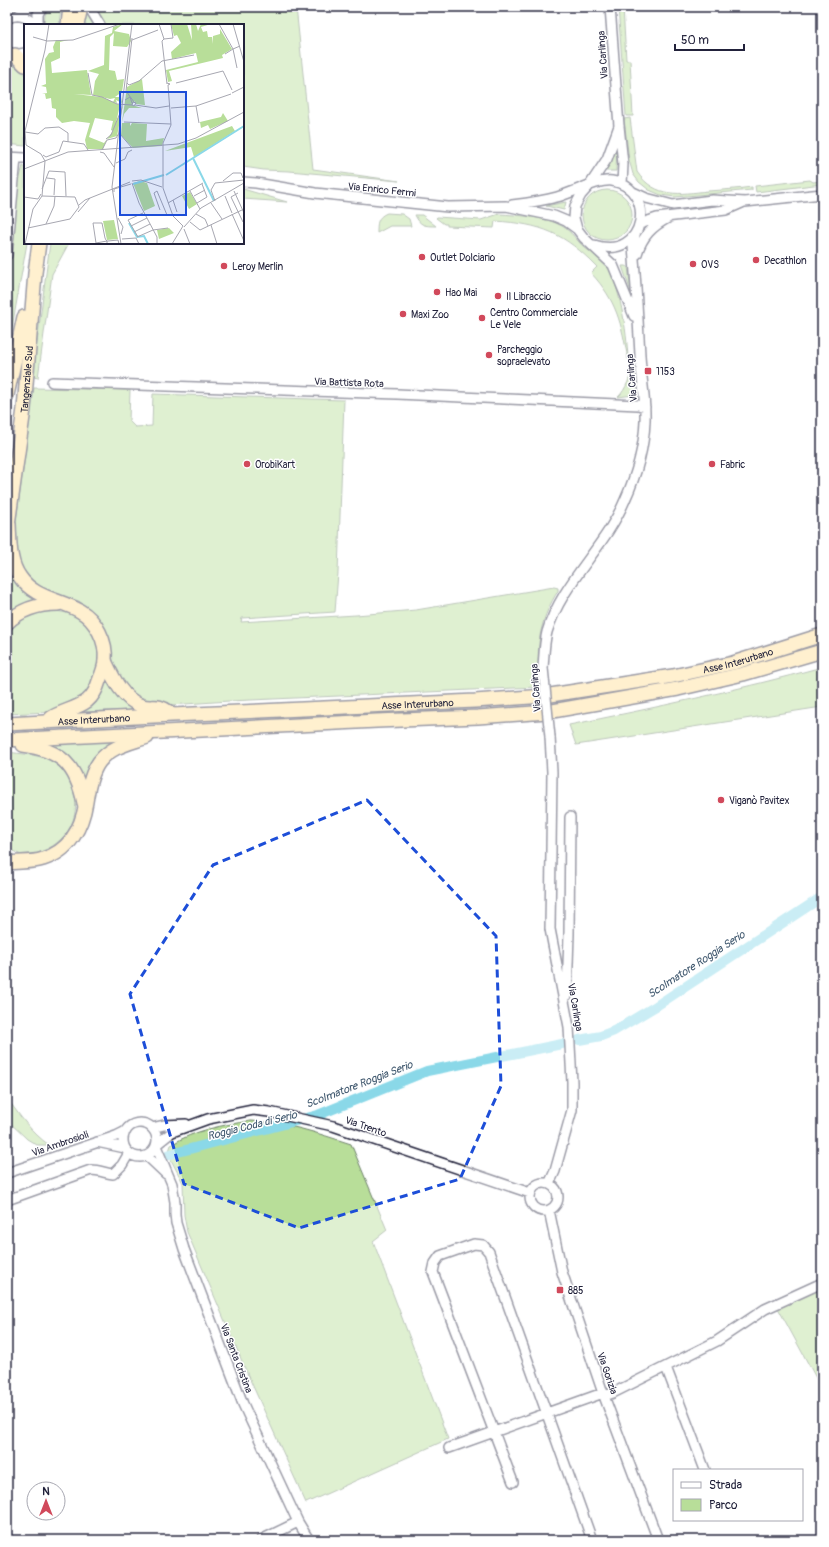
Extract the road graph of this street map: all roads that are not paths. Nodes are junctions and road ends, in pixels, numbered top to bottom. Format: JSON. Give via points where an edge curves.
{"nodes":[{"id":1,"x":31,"y":7,"type":"edge"},
{"id":2,"x":42,"y":7,"type":"edge"},
{"id":3,"x":70,"y":7,"type":"edge"},
{"id":4,"x":80,"y":7,"type":"edge"},
{"id":5,"x":89,"y":7,"type":"edge"},
{"id":6,"x":610,"y":7,"type":"edge"},
{"id":7,"x":16,"y":16,"type":"junction"},
{"id":8,"x":7,"y":19,"type":"edge"},
{"id":9,"x":35,"y":24,"type":"edge"},
{"id":10,"x":36,"y":24,"type":"edge"},
{"id":11,"x":68,"y":24,"type":"edge"},
{"id":12,"x":77,"y":24,"type":"edge"},
{"id":13,"x":99,"y":24,"type":"edge"},
{"id":14,"x":16,"y":53,"type":"edge"},
{"id":15,"x":24,"y":64,"type":"edge"},
{"id":16,"x":619,"y":126,"type":"junction"},
{"id":17,"x":7,"y":153,"type":"edge"},
{"id":18,"x":16,"y":158,"type":"edge"},
{"id":19,"x":244,"y":178,"type":"edge"},
{"id":20,"x":244,"y":182,"type":"edge"},
{"id":21,"x":256,"y":183,"type":"junction"},
{"id":22,"x":622,"y":184,"type":"junction"},
{"id":23,"x":589,"y":186,"type":"junction"},
{"id":24,"x":633,"y":192,"type":"junction"},
{"id":25,"x":822,"y":194,"type":"edge"},
{"id":26,"x":744,"y":202,"type":"junction"},
{"id":27,"x":506,"y":206,"type":"junction"},
{"id":28,"x":673,"y":216,"type":"junction"},
{"id":29,"x":640,"y":224,"type":"junction"},
{"id":30,"x":577,"y":229,"type":"junction"},
{"id":31,"x":635,"y":235,"type":"junction"},
{"id":32,"x":39,"y":244,"type":"edge"},
{"id":33,"x":592,"y":245,"type":"junction"},
{"id":34,"x":7,"y":254,"type":"edge"},
{"id":35,"x":635,"y":265,"type":"junction"},
{"id":36,"x":34,"y":273,"type":"junction"},
{"id":37,"x":638,"y":327,"type":"junction"},
{"id":38,"x":52,"y":382,"type":"dead end"},
{"id":39,"x":7,"y":395,"type":"edge"},
{"id":40,"x":645,"y":407,"type":"junction"},
{"id":41,"x":8,"y":527,"type":"edge"},
{"id":42,"x":64,"y":604,"type":"junction"},
{"id":43,"x":7,"y":622,"type":"edge"},
{"id":44,"x":822,"y":635,"type":"edge"},
{"id":45,"x":822,"y":651,"type":"edge"},
{"id":46,"x":105,"y":661,"type":"junction"},
{"id":47,"x":172,"y":715,"type":"junction"},
{"id":48,"x":46,"y":721,"type":"junction"},
{"id":49,"x":7,"y":724,"type":"edge"},
{"id":50,"x":162,"y":732,"type":"junction"},
{"id":51,"x":7,"y":740,"type":"edge"},
{"id":52,"x":7,"y":743,"type":"edge"},
{"id":53,"x":85,"y":808,"type":"junction"},
{"id":54,"x":570,"y":817,"type":"dead end"},
{"id":55,"x":7,"y":855,"type":"edge"},
{"id":56,"x":21,"y":861,"type":"junction"},
{"id":57,"x":7,"y":863,"type":"edge"},
{"id":58,"x":566,"y":1007,"type":"junction"},
{"id":59,"x":191,"y":1124,"type":"junction"},
{"id":60,"x":152,"y":1128,"type":"junction"},
{"id":61,"x":126,"y":1131,"type":"junction"},
{"id":62,"x":97,"y":1142,"type":"junction"},
{"id":63,"x":157,"y":1145,"type":"junction"},
{"id":64,"x":127,"y":1150,"type":"junction"},
{"id":65,"x":143,"y":1157,"type":"junction"},
{"id":66,"x":122,"y":1166,"type":"junction"},
{"id":67,"x":7,"y":1173,"type":"edge"},
{"id":68,"x":168,"y":1175,"type":"junction"},
{"id":69,"x":549,"y":1184,"type":"junction"},
{"id":70,"x":530,"y":1193,"type":"junction"},
{"id":71,"x":7,"y":1200,"type":"edge"},
{"id":72,"x":549,"y":1210,"type":"junction"},
{"id":73,"x":822,"y":1283,"type":"edge"},
{"id":74,"x":666,"y":1367,"type":"junction"},
{"id":75,"x":604,"y":1395,"type":"junction"},
{"id":76,"x":547,"y":1414,"type":"junction"},
{"id":77,"x":495,"y":1432,"type":"junction"},
{"id":78,"x":449,"y":1448,"type":"dead end"},
{"id":79,"x":705,"y":1469,"type":"edge"},
{"id":80,"x":513,"y":1482,"type":"dead end"},
{"id":81,"x":298,"y":1522,"type":"junction"},
{"id":82,"x":261,"y":1540,"type":"edge"},
{"id":83,"x":309,"y":1540,"type":"edge"},
{"id":84,"x":592,"y":1540,"type":"edge"},
{"id":85,"x":658,"y":1540,"type":"edge"}],
"edges":[{"from":1,"to":7,"type":"street"},
{"from":2,"to":10,"type":"street"},
{"from":3,"to":11,"type":"highway"},
{"from":4,"to":12,"type":"highway"},
{"from":5,"to":13,"type":"street"},
{"from":6,"to":16,"type":"street","name":"Via Carlinga"},
{"from":7,"to":8,"type":"street"},
{"from":7,"to":9,"type":"street","via":[[28,18]]},
{"from":14,"to":15,"type":"highway"},
{"from":16,"to":22,"type":"street","name":"Via Carlinga","via":[[624,164]]},
{"from":16,"to":23,"type":"street","name":"Via Carlinga","via":[[607,159]]},
{"from":17,"to":18,"type":"street"},
{"from":18,"to":34,"type":"street"},
{"from":19,"to":21,"type":"street","name":"Via Enrico Fermi"},
{"from":20,"to":21,"type":"street","name":"Via Enrico Fermi"},
{"from":21,"to":27,"type":"street","name":"Via Enrico Fermi","via":[[314,193],[448,207]]},
{"from":22,"to":23,"type":"street","via":[[611,181]]},
{"from":22,"to":24,"type":"street"},
{"from":23,"to":27,"type":"street","name":"Via Enrico Fermi","via":[[556,197]]},
{"from":23,"to":30,"type":"street","name":"Via Carlinga","via":[[575,206],[574,218]]},
{"from":24,"to":26,"type":"street","via":[[673,205],[712,200]]},
{"from":24,"to":29,"type":"street","name":"Via Carlinga","via":[[641,208]]},
{"from":25,"to":26,"type":"street"},
{"from":26,"to":28,"type":"street","via":[[726,210]]},
{"from":27,"to":30,"type":"street","name":"Via Enrico Fermi","via":[[554,216]]},
{"from":28,"to":29,"type":"street"},
{"from":28,"to":35,"type":"street","name":"Via Carlinga","via":[[660,223],[640,243]]},
{"from":29,"to":31,"type":"street","name":"Via Carlinga"},
{"from":30,"to":33,"type":"street","name":"Via Carlinga"},
{"from":31,"to":33,"type":"street","via":[[615,248]]},
{"from":31,"to":35,"type":"street","name":"Via Carlinga"},
{"from":32,"to":36,"type":"highway"},
{"from":33,"to":37,"type":"street","name":"Via Carlinga","via":[[613,265]]},
{"from":35,"to":37,"type":"street","name":"Via Carlinga"},
{"from":36,"to":39,"type":"highway"},
{"from":36,"to":41,"type":"highway","name":"Tangenziale Sud","via":[[24,409]]},
{"from":37,"to":40,"type":"street","name":"Via Carlinga"},
{"from":38,"to":40,"type":"street","name":"Via Battista Rota","via":[[397,394]]},
{"from":40,"to":58,"type":"street","name":"Via Carlinga","bridge":true,"via":[[643,443],[625,500],[614,521],[569,584],[547,632],[545,643],[543,668],[550,737],[552,799],[550,929]]},
{"from":41,"to":42,"type":"highway","name":"Tangenziale Sud","via":[[11,559],[20,577],[33,591]]},
{"from":42,"to":43,"type":"highway","via":[[24,610]]},
{"from":42,"to":46,"type":"highway","name":"Tangenziale Sud","via":[[81,612],[95,625],[102,642]]},
{"from":44,"to":47,"type":"highway","name":"Asse Interurbano","via":[[733,663],[673,676],[544,696],[475,702]]},
{"from":45,"to":50,"type":"highway","name":"Asse Interurbano","via":[[743,674],[685,687],[547,712]]},
{"from":46,"to":47,"type":"highway","via":[[124,694],[142,706],[162,707]]},
{"from":46,"to":48,"type":"highway","via":[[98,684],[88,700]]},
{"from":47,"to":48,"type":"highway","name":"Asse Interurbano"},
{"from":48,"to":49,"type":"highway","name":"Asse Interurbano"},
{"from":50,"to":51,"type":"highway","name":"Asse Interurbano"},
{"from":50,"to":53,"type":"highway","via":[[118,746],[99,761],[90,781]]},
{"from":52,"to":53,"type":"highway","via":[[49,750],[63,760],[76,778]]},
{"from":53,"to":56,"type":"highway","via":[[81,825],[64,847],[43,859]]},
{"from":54,"to":58,"type":"street","via":[[570,934]]},
{"from":55,"to":56,"type":"highway"},
{"from":56,"to":57,"type":"highway"},
{"from":58,"to":69,"type":"street","name":"Via Carlinga","via":[[571,1046],[572,1110]]},
{"from":59,"to":60,"type":"street","name":"Via Trento"},
{"from":59,"to":63,"type":"street","name":"Via Trento","via":[[172,1132]]},
{"from":59,"to":70,"type":"street","name":"Via Trento","via":[[254,1110],[295,1117],[333,1126]]},
{"from":60,"to":61,"type":"street","via":[[138,1124]]},
{"from":60,"to":63,"type":"street","via":[[157,1135]]},
{"from":61,"to":62,"type":"street","name":"Via Ambrosioli"},
{"from":61,"to":64,"type":"street","via":[[124,1139]]},
{"from":62,"to":64,"type":"street","name":"Via Ambrosioli"},
{"from":62,"to":67,"type":"street","name":"Via Ambrosioli"},
{"from":63,"to":65,"type":"street","via":[[151,1154]]},
{"from":63,"to":68,"type":"street","name":"Via Santa Cristina"},
{"from":64,"to":65,"type":"street"},
{"from":64,"to":66,"type":"street"},
{"from":65,"to":66,"type":"street"},
{"from":65,"to":68,"type":"street"},
{"from":66,"to":71,"type":"street","via":[[114,1174],[91,1170]]},
{"from":68,"to":81,"type":"street","name":"Via Santa Cristina","via":[[174,1192],[175,1219],[184,1249],[243,1404]]},
{"from":69,"to":70,"type":"street","via":[[536,1186]]},
{"from":69,"to":72,"type":"street","via":[[554,1187],[558,1197],[554,1207]]},
{"from":70,"to":72,"type":"street","via":[[534,1207]]},
{"from":72,"to":75,"type":"street","name":"Via Gorizia","via":[[562,1272]]},
{"from":73,"to":74,"type":"street","via":[[765,1309],[717,1341]]},
{"from":74,"to":75,"type":"street"},
{"from":74,"to":79,"type":"street"},
{"from":75,"to":76,"type":"street"},
{"from":75,"to":85,"type":"street","name":"Via Gorizia"},
{"from":76,"to":77,"type":"street"},
{"from":76,"to":77,"type":"street","via":[[489,1252],[483,1245],[474,1244],[440,1256],[433,1272]]},
{"from":76,"to":84,"type":"street"},
{"from":77,"to":78,"type":"street"},
{"from":77,"to":80,"type":"street"},
{"from":81,"to":82,"type":"street"},
{"from":81,"to":83,"type":"street","name":"Via Santa Cristina"}]}
